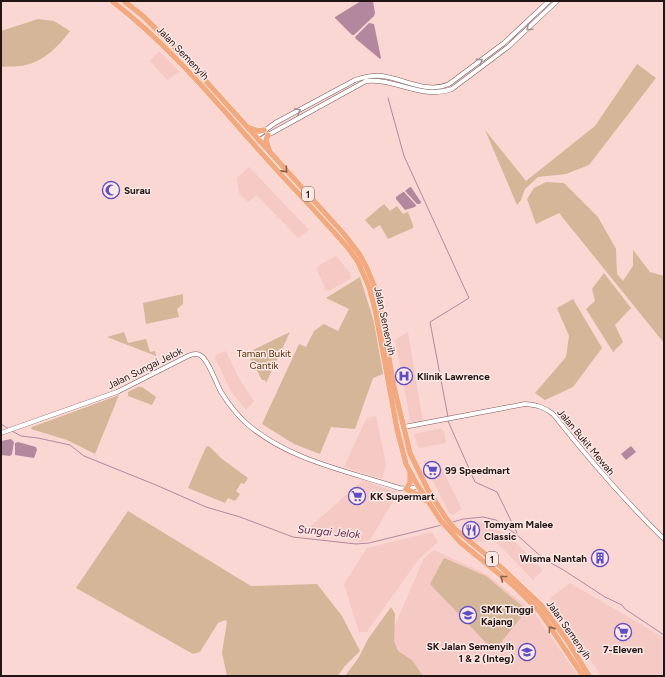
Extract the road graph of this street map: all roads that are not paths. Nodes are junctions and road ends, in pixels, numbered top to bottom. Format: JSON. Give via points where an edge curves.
{"nodes":[{"id":1,"x":112,"y":1,"type":"edge"},
{"id":2,"x":124,"y":1,"type":"edge"},
{"id":3,"x":549,"y":1,"type":"edge"},
{"id":4,"x":557,"y":1,"type":"edge"},
{"id":5,"x":234,"y":122,"type":"junction"},
{"id":6,"x":247,"y":127,"type":"junction"},
{"id":7,"x":266,"y":132,"type":"junction"},
{"id":8,"x":257,"y":139,"type":"junction"},
{"id":9,"x":271,"y":154,"type":"junction"},
{"id":10,"x":276,"y":168,"type":"junction"},
{"id":11,"x":393,"y":408,"type":"junction"},
{"id":12,"x":404,"y":427,"type":"junction"},
{"id":13,"x":3,"y":432,"type":"edge"},
{"id":14,"x":400,"y":439,"type":"junction"},
{"id":15,"x":415,"y":464,"type":"junction"},
{"id":16,"x":410,"y":470,"type":"junction"},
{"id":17,"x":418,"y":486,"type":"junction"},
{"id":18,"x":406,"y":489,"type":"junction"},
{"id":19,"x":430,"y":504,"type":"junction"},
{"id":20,"x":441,"y":511,"type":"junction"},
{"id":21,"x":443,"y":520,"type":"junction"},
{"id":22,"x":454,"y":530,"type":"junction"},
{"id":23,"x":664,"y":539,"type":"edge"},
{"id":24,"x":471,"y":552,"type":"junction"},
{"id":25,"x":502,"y":568,"type":"junction"},
{"id":26,"x":567,"y":640,"type":"junction"},
{"id":27,"x":583,"y":676,"type":"edge"},
{"id":28,"x":589,"y":676,"type":"edge"},
{"id":29,"x":594,"y":676,"type":"edge"}],
"edges":[{"from":1,"to":5,"type":"main road","name":"Jalan Semenyih","number":"1","via":[[164,46]]},
{"from":2,"to":6,"type":"main road","name":"Jalan Semenyih","number":"1","via":[[143,16],[185,58]]},
{"from":7,"to":3,"type":"street","one_way":true,"via":[[364,77],[382,76],[420,86],[442,87],[504,43]]},
{"from":4,"to":7,"type":"street","one_way":true,"via":[[508,47],[452,89],[428,92],[382,81],[366,81]]},
{"from":5,"to":8,"type":"main road","via":[[252,139]]},
{"from":5,"to":10,"type":"main road","name":"Jalan Semenyih","number":"1"},
{"from":6,"to":7,"type":"main road"},
{"from":6,"to":8,"type":"main road","name":"Jalan Semenyih","number":"1"},
{"from":7,"to":8,"type":"street"},
{"from":7,"to":9,"type":"main road","via":[[266,144]]},
{"from":8,"to":9,"type":"main road","name":"Jalan Semenyih","number":"1"},
{"from":8,"to":10,"type":"main road","via":[[260,148]]},
{"from":9,"to":12,"type":"main road","name":"Jalan Semenyih","number":"1","one_way":true,"via":[[344,234],[367,268],[378,295],[394,387]]},
{"from":10,"to":11,"type":"main road","name":"Jalan Semenyih","number":"1","via":[[344,242],[358,262],[375,309]]},
{"from":11,"to":12,"type":"main road","via":[[399,424]]},
{"from":11,"to":14,"type":"main road","name":"Jalan Semenyih","number":"1"},
{"from":12,"to":14,"type":"main road"},
{"from":12,"to":15,"type":"main road","name":"Jalan Semenyih","number":"1"},
{"from":12,"to":23,"type":"street","name":"Jalan Bukit Mewah","via":[[525,404],[546,408],[610,483]]},
{"from":13,"to":18,"type":"street","name":"Jalan Sungai Jelok","via":[[117,392],[196,354],[205,360],[231,406],[245,421],[272,442],[312,461]]},
{"from":14,"to":16,"type":"main road","name":"Jalan Semenyih","number":"1"},
{"from":15,"to":17,"type":"main road","via":[[414,468],[421,483]]},
{"from":15,"to":20,"type":"main road","name":"Jalan Semenyih","number":"1"},
{"from":16,"to":17,"type":"main road","name":"Jalan Semenyih","number":"1"},
{"from":16,"to":18,"type":"main road","via":[[410,483]]},
{"from":17,"to":18,"type":"street","name":"Jalan Sungai Jelok"},
{"from":17,"to":19,"type":"main road","name":"Jalan Semenyih","number":"1"},
{"from":17,"to":20,"type":"main road","via":[[424,489]]},
{"from":18,"to":19,"type":"main road"},
{"from":19,"to":21,"type":"main road","name":"Jalan Semenyih","number":"1"},
{"from":20,"to":21,"type":"main road","name":"Jalan Semenyih","number":"1"},
{"from":21,"to":22,"type":"main road","name":"Jalan Semenyih","number":"1"},
{"from":22,"to":24,"type":"main road","name":"Jalan Semenyih","number":"1"},
{"from":22,"to":25,"type":"main road","name":"Jalan Semenyih","number":"1"},
{"from":24,"to":25,"type":"main road","via":[[477,551]]},
{"from":27,"to":24,"type":"main road","name":"Jalan Semenyih","number":"1","one_way":true,"via":[[531,602]]},
{"from":25,"to":26,"type":"main road","name":"Jalan Semenyih","number":"1","via":[[541,605]]},
{"from":26,"to":28,"type":"main road","name":"Jalan Semenyih","number":"1"},
{"from":26,"to":29,"type":"main road"}]}
